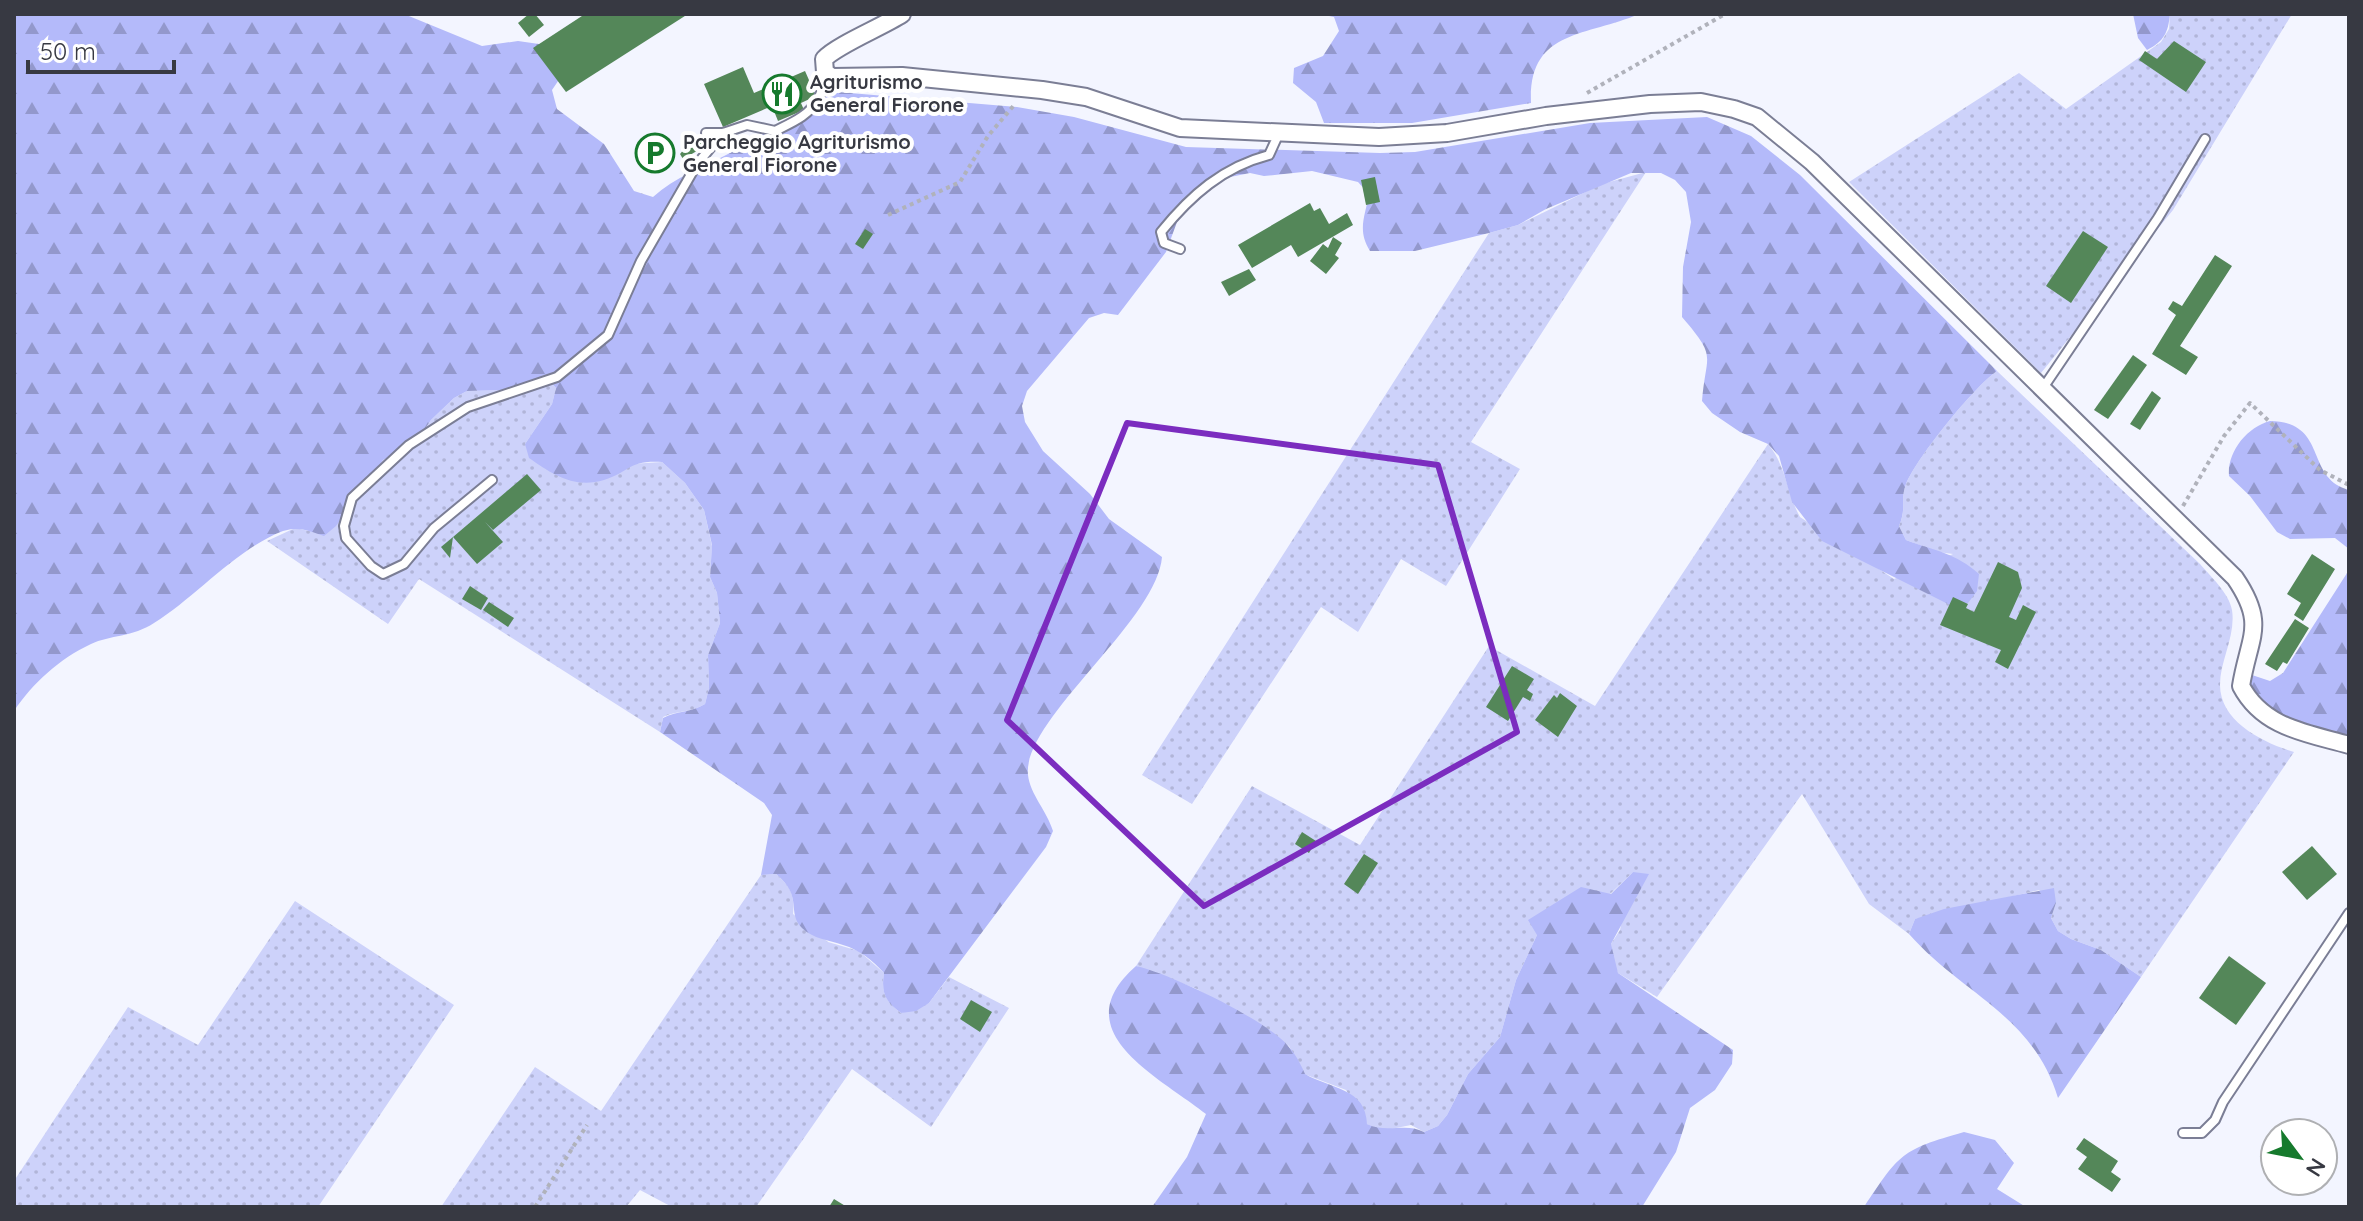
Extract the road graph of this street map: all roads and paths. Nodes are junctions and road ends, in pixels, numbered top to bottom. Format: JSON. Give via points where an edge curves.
{"nodes":[{"id":1,"x":902,"y":14,"type":"edge"},
{"id":2,"x":1725,"y":14,"type":"edge"},
{"id":3,"x":832,"y":77,"type":"junction"},
{"id":4,"x":1024,"y":88,"type":"junction"},
{"id":5,"x":1586,"y":93,"type":"dead end"},
{"id":6,"x":1279,"y":132,"type":"junction"},
{"id":7,"x":706,"y":133,"type":"dead end"},
{"id":8,"x":723,"y":133,"type":"junction"},
{"id":9,"x":2205,"y":139,"type":"dead end"},
{"id":10,"x":888,"y":215,"type":"dead end"},
{"id":11,"x":1180,"y":249,"type":"dead end"},
{"id":12,"x":2043,"y":389,"type":"junction"},
{"id":13,"x":492,"y":480,"type":"dead end"},
{"id":14,"x":2349,"y":485,"type":"edge"},
{"id":15,"x":2176,"y":518,"type":"junction"},
{"id":16,"x":2349,"y":745,"type":"edge"},
{"id":17,"x":2349,"y":913,"type":"edge"},
{"id":18,"x":587,"y":1125,"type":"dead end"},
{"id":19,"x":2183,"y":1133,"type":"dead end"},
{"id":20,"x":535,"y":1207,"type":"edge"}],
"edges":[{"from":1,"to":3,"type":"street","via":[[831,52],[823,66]]},
{"from":2,"to":5,"type":"path"},
{"from":3,"to":4,"type":"street","via":[[902,76]]},
{"from":3,"to":8,"type":"lane","via":[[808,113],[775,131],[747,125]]},
{"from":4,"to":6,"type":"street","via":[[1086,97],[1180,128]]},
{"from":4,"to":10,"type":"path","via":[[960,182]]},
{"from":6,"to":11,"type":"lane","via":[[1269,155],[1211,181],[1178,211],[1161,232],[1164,243]]},
{"from":6,"to":12,"type":"street","via":[[1410,136],[1650,104],[1701,102],[1734,109],[1757,117],[1812,162]]},
{"from":7,"to":8,"type":"lane"},
{"from":8,"to":13,"type":"lane","via":[[697,164],[641,261],[608,335],[557,377],[468,407],[409,445],[352,498],[346,538],[383,574],[404,564],[434,528]]},
{"from":9,"to":12,"type":"lane"},
{"from":12,"to":15,"type":"street"},
{"from":14,"to":15,"type":"path","via":[[2320,470],[2250,403],[2224,436]]},
{"from":15,"to":16,"type":"street","via":[[2235,578],[2255,613],[2241,686],[2248,699],[2273,720]]},
{"from":17,"to":19,"type":"lane","via":[[2215,1120],[2202,1133]]},
{"from":18,"to":20,"type":"path"}]}
